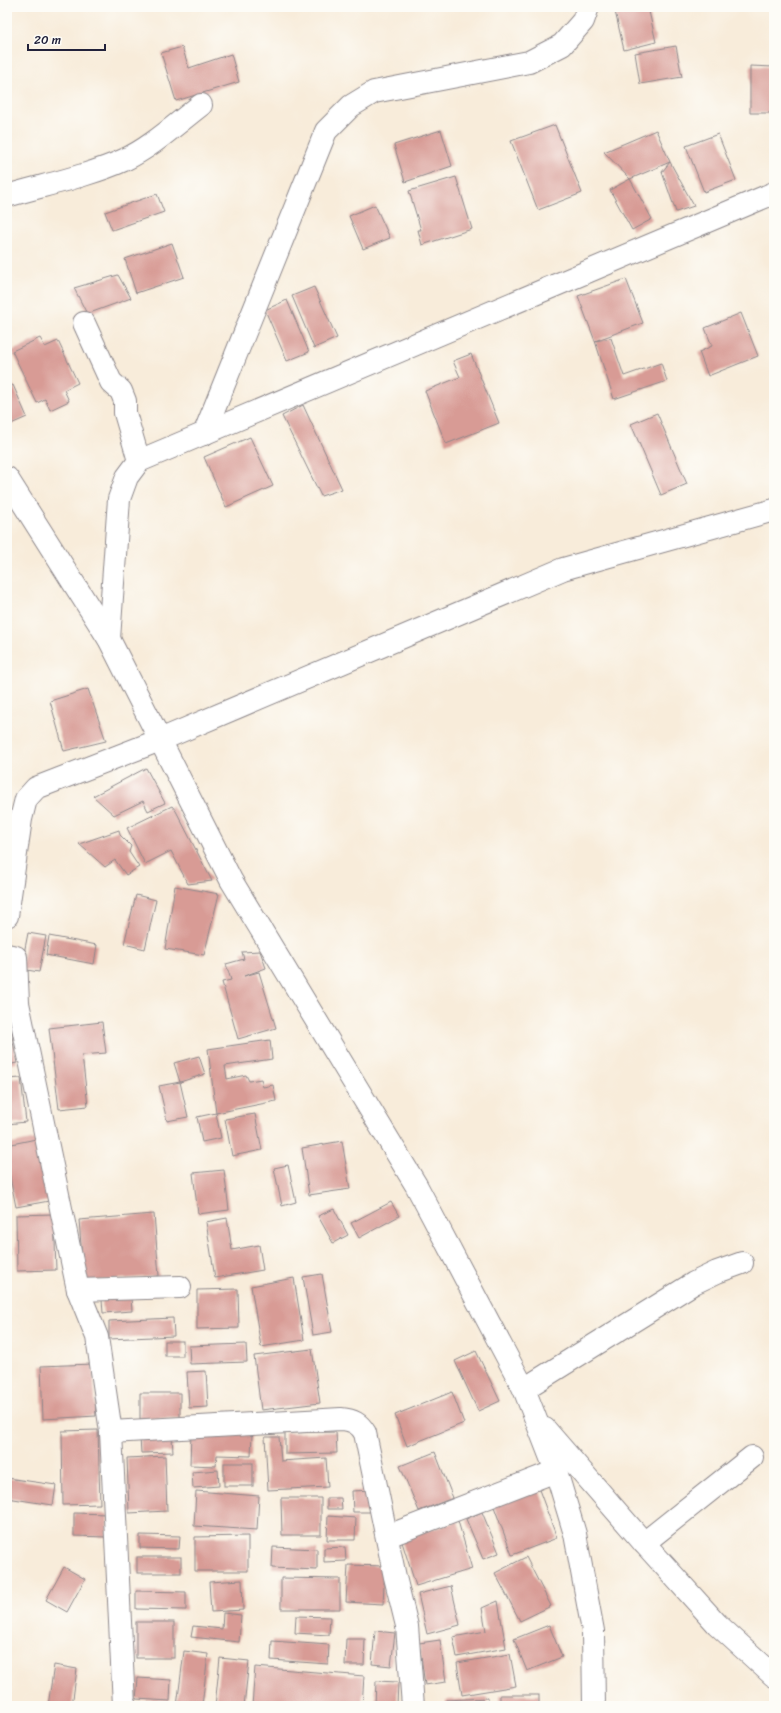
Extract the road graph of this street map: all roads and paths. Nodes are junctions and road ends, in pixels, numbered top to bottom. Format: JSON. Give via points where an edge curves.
{"nodes":[{"id":1,"x":588,"y":7,"type":"edge"},
{"id":2,"x":201,"y":105,"type":"dead end"},
{"id":3,"x":774,"y":193,"type":"edge"},
{"id":4,"x":7,"y":196,"type":"edge"},
{"id":5,"x":84,"y":323,"type":"dead end"},
{"id":6,"x":204,"y":434,"type":"junction"},
{"id":7,"x":139,"y":460,"type":"junction"},
{"id":8,"x":7,"y":478,"type":"edge"},
{"id":9,"x":17,"y":510,"type":"edge"},
{"id":10,"x":774,"y":510,"type":"edge"},
{"id":11,"x":109,"y":639,"type":"junction"},
{"id":12,"x":160,"y":740,"type":"junction"},
{"id":13,"x":7,"y":916,"type":"edge"},
{"id":14,"x":7,"y":955,"type":"edge"},
{"id":15,"x":742,"y":1263,"type":"dead end"},
{"id":16,"x":180,"y":1287,"type":"dead end"},
{"id":17,"x":78,"y":1290,"type":"junction"},
{"id":18,"x":524,"y":1389,"type":"junction"},
{"id":19,"x":536,"y":1418,"type":"junction"},
{"id":20,"x":111,"y":1432,"type":"junction"},
{"id":21,"x":752,"y":1457,"type":"dead end"},
{"id":22,"x":556,"y":1471,"type":"junction"},
{"id":23,"x":388,"y":1536,"type":"junction"},
{"id":24,"x":644,"y":1543,"type":"junction"},
{"id":25,"x":774,"y":1676,"type":"edge"},
{"id":26,"x":124,"y":1706,"type":"edge"},
{"id":27,"x":412,"y":1706,"type":"edge"},
{"id":28,"x":594,"y":1706,"type":"edge"}],
"edges":[{"from":1,"to":6,"type":"street","via":[[583,21],[562,45],[529,62],[374,92],[351,106],[326,131]]},
{"from":2,"to":4,"type":"street","via":[[144,148],[125,159]]},
{"from":3,"to":6,"type":"street"},
{"from":5,"to":7,"type":"street","via":[[111,382],[121,391]]},
{"from":6,"to":7,"type":"street"},
{"from":7,"to":11,"type":"street","via":[[127,477],[119,498]]},
{"from":8,"to":9,"type":"street"},
{"from":9,"to":11,"type":"street"},
{"from":10,"to":12,"type":"street","via":[[563,569]]},
{"from":11,"to":12,"type":"street"},
{"from":12,"to":13,"type":"street","via":[[36,788],[26,799]]},
{"from":12,"to":18,"type":"street","via":[[232,880],[416,1185]]},
{"from":14,"to":17,"type":"street","via":[[16,956],[18,1002]]},
{"from":15,"to":18,"type":"street","via":[[694,1283]]},
{"from":16,"to":17,"type":"street"},
{"from":17,"to":20,"type":"street","via":[[97,1337]]},
{"from":18,"to":19,"type":"street"},
{"from":19,"to":22,"type":"street"},
{"from":19,"to":24,"type":"street"},
{"from":20,"to":23,"type":"street","via":[[352,1420],[360,1425],[365,1433]]},
{"from":20,"to":26,"type":"street"},
{"from":21,"to":24,"type":"street"},
{"from":22,"to":23,"type":"street"},
{"from":22,"to":28,"type":"street","via":[[575,1534],[593,1630]]},
{"from":23,"to":27,"type":"street","via":[[407,1626]]},
{"from":24,"to":25,"type":"street","via":[[717,1624]]}]}
